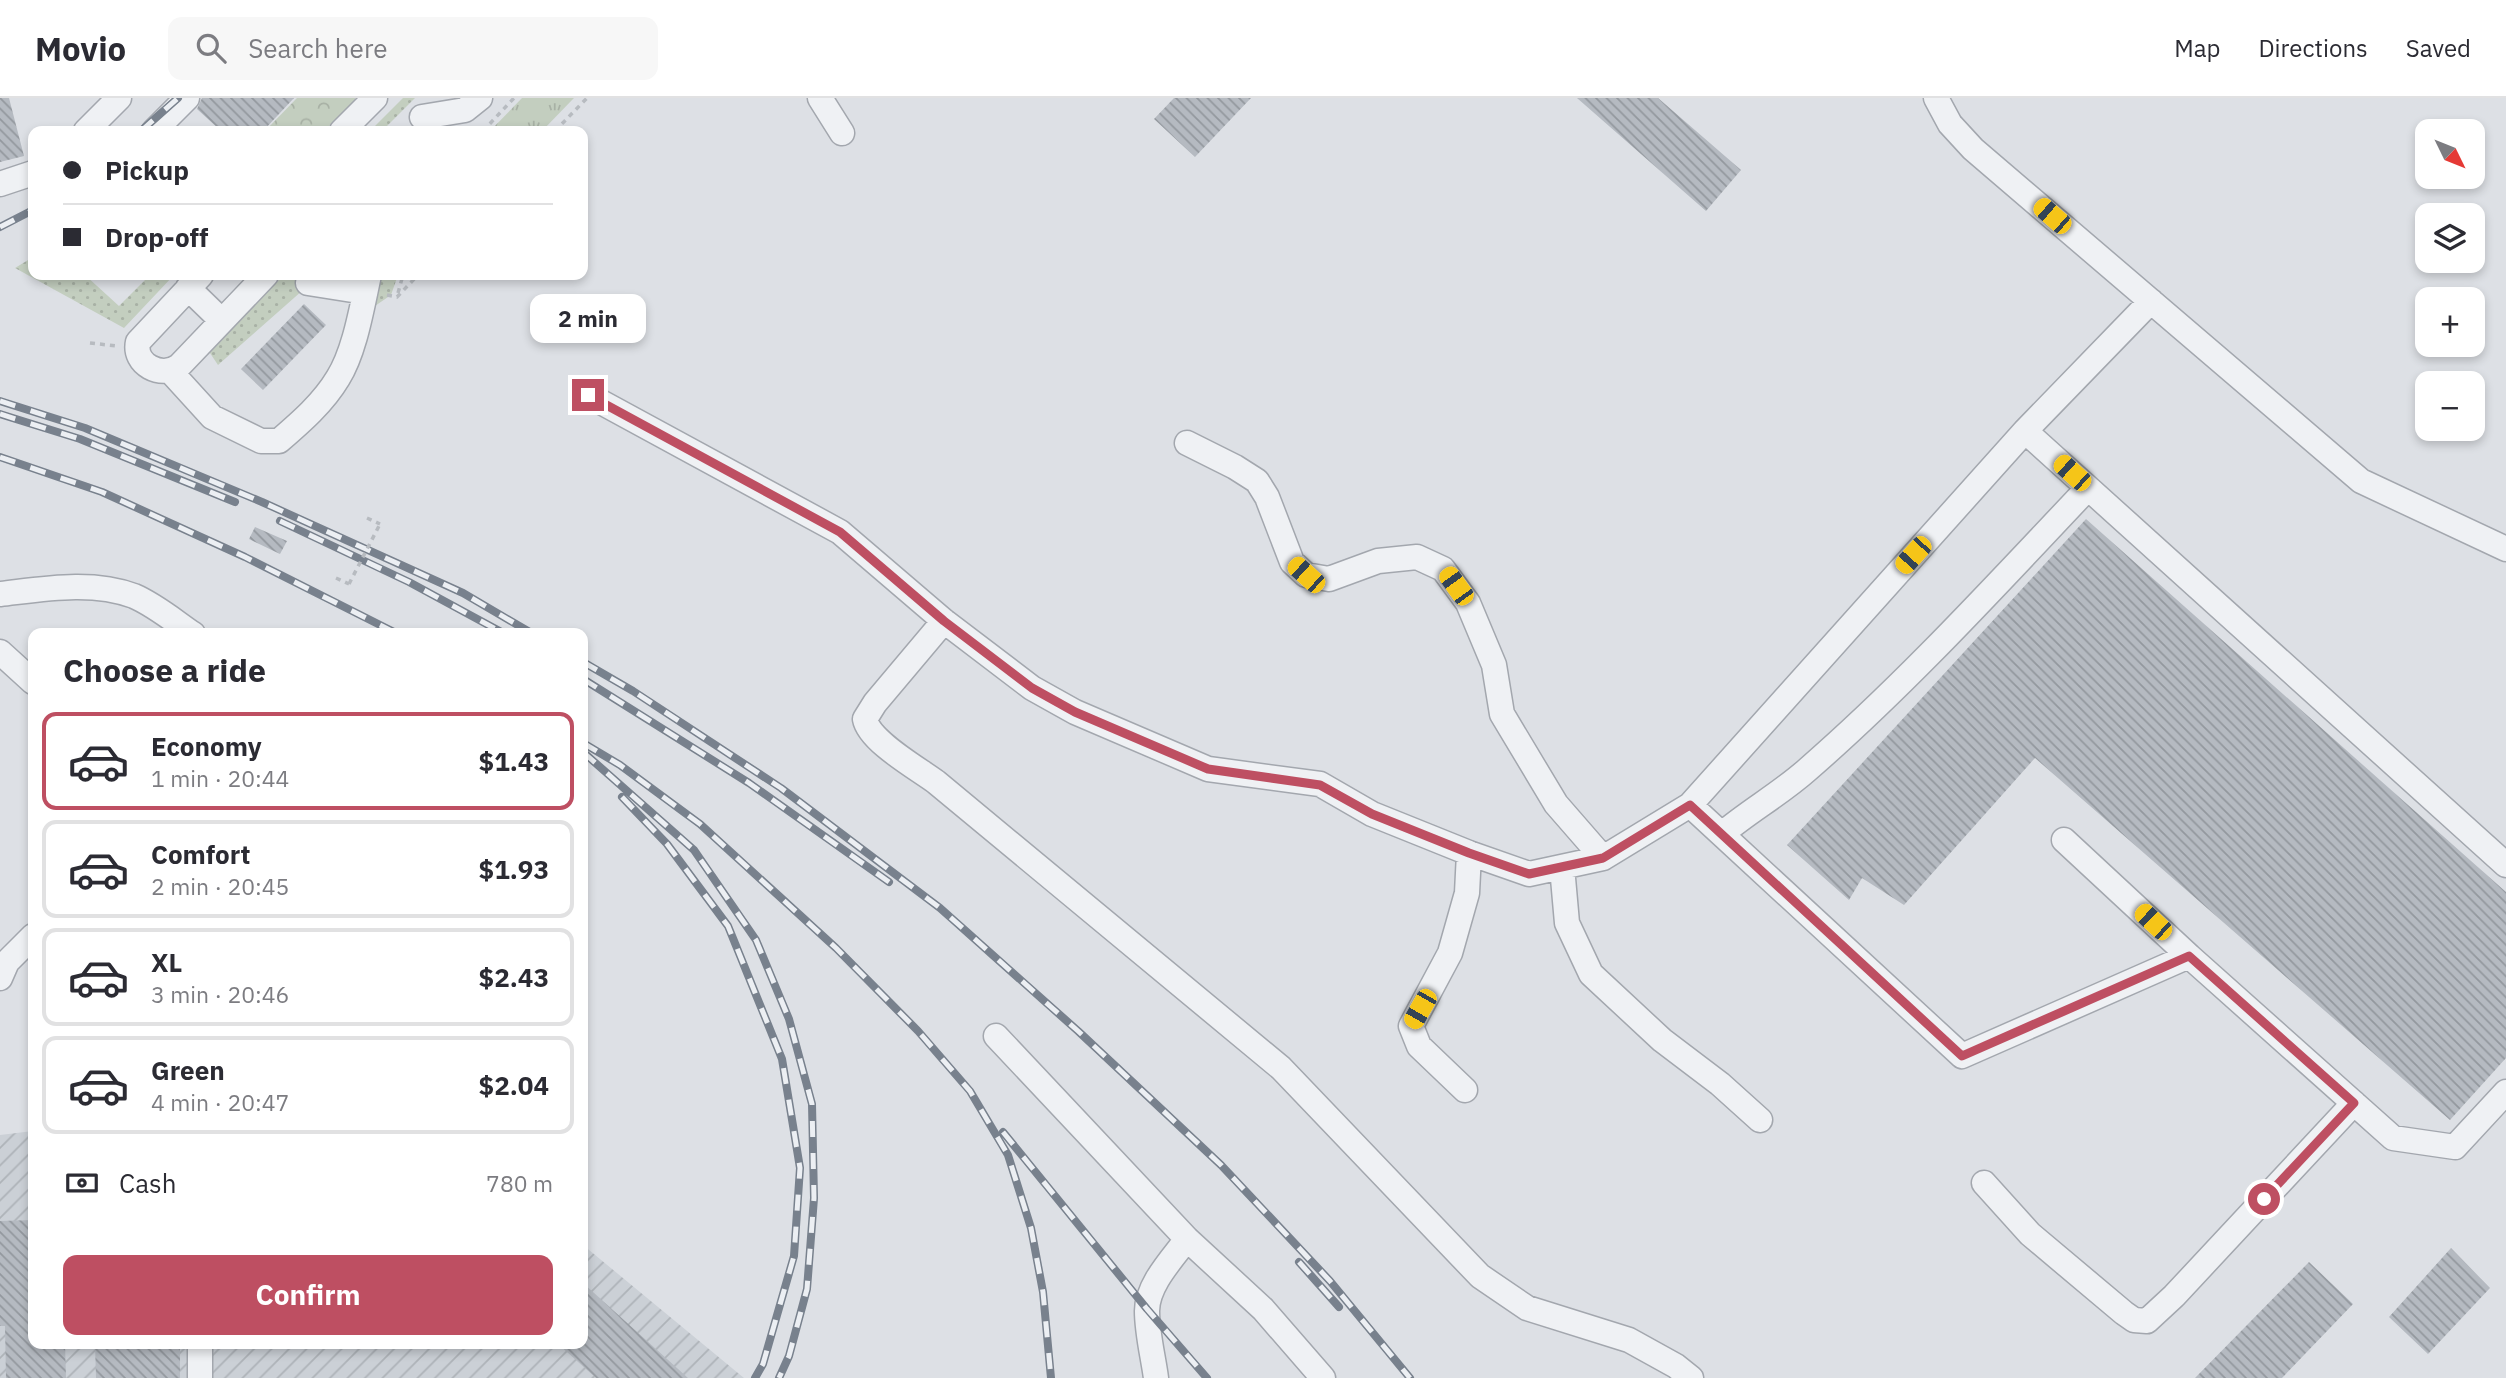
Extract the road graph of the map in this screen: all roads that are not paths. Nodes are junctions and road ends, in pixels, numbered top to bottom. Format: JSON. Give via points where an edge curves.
{"nodes":[{"id":1,"x":119,"y":98,"type":"edge"},
{"id":2,"x":440,"y":98,"type":"edge"},
{"id":3,"x":480,"y":98,"type":"edge"},
{"id":4,"x":820,"y":98,"type":"edge"},
{"id":5,"x":1936,"y":98,"type":"edge"},
{"id":6,"x":372,"y":100,"type":"edge"},
{"id":7,"x":177,"y":102,"type":"edge"},
{"id":8,"x":415,"y":124,"type":"edge"},
{"id":9,"x":94,"y":126,"type":"edge"},
{"id":10,"x":159,"y":126,"type":"edge"},
{"id":11,"x":347,"y":126,"type":"edge"},
{"id":12,"x":842,"y":134,"type":"dead end"},
{"id":13,"x":28,"y":175,"type":"edge"},
{"id":14,"x":0,"y":184,"type":"edge"},
{"id":15,"x":261,"y":280,"type":"edge"},
{"id":16,"x":195,"y":282,"type":"edge"},
{"id":17,"x":308,"y":283,"type":"dead end"},
{"id":18,"x":367,"y":284,"type":"edge"},
{"id":19,"x":2151,"y":302,"type":"junction"},
{"id":20,"x":222,"y":320,"type":"junction"},
{"id":21,"x":171,"y":372,"type":"junction"},
{"id":22,"x":588,"y":395,"type":"dead end"},
{"id":23,"x":2025,"y":431,"type":"junction"},
{"id":24,"x":1187,"y":443,"type":"dead end"},
{"id":25,"x":2088,"y":488,"type":"junction"},
{"id":26,"x":2506,"y":549,"type":"edge"},
{"id":27,"x":0,"y":594,"type":"edge"},
{"id":28,"x":944,"y":621,"type":"junction"},
{"id":29,"x":184,"y":628,"type":"edge"},
{"id":30,"x":0,"y":652,"type":"edge"},
{"id":31,"x":28,"y":677,"type":"edge"},
{"id":32,"x":1690,"y":805,"type":"junction"},
{"id":33,"x":1722,"y":834,"type":"junction"},
{"id":34,"x":2064,"y":840,"type":"dead end"},
{"id":35,"x":1469,"y":853,"type":"junction"},
{"id":36,"x":1603,"y":858,"type":"junction"},
{"id":37,"x":2506,"y":865,"type":"edge"},
{"id":38,"x":1562,"y":867,"type":"junction"},
{"id":39,"x":28,"y":941,"type":"edge"},
{"id":40,"x":2189,"y":956,"type":"junction"},
{"id":41,"x":0,"y":978,"type":"edge"},
{"id":42,"x":996,"y":1037,"type":"dead end"},
{"id":43,"x":1465,"y":1090,"type":"dead end"},
{"id":44,"x":2506,"y":1092,"type":"edge"},
{"id":45,"x":2354,"y":1103,"type":"junction"},
{"id":46,"x":1759,"y":1120,"type":"dead end"},
{"id":47,"x":1984,"y":1183,"type":"dead end"},
{"id":48,"x":1187,"y":1239,"type":"junction"},
{"id":49,"x":200,"y":1349,"type":"edge"},
{"id":50,"x":200,"y":1378,"type":"edge"},
{"id":51,"x":1156,"y":1378,"type":"edge"},
{"id":52,"x":1323,"y":1378,"type":"edge"},
{"id":53,"x":1691,"y":1378,"type":"edge"}],
"edges":[{"from":1,"to":9,"type":"street"},
{"from":2,"to":8,"type":"street"},
{"from":3,"to":8,"type":"street","via":[[465,110]]},
{"from":4,"to":12,"type":"street"},
{"from":5,"to":19,"type":"street","via":[[1950,124],[1973,149]]},
{"from":6,"to":11,"type":"street"},
{"from":7,"to":10,"type":"street"},
{"from":13,"to":14,"type":"street"},
{"from":15,"to":20,"type":"street"},
{"from":16,"to":20,"type":"street"},
{"from":16,"to":21,"type":"street","via":[[144,333],[136,349],[153,369]]},
{"from":17,"to":18,"type":"street"},
{"from":18,"to":21,"type":"street","via":[[339,377],[279,441],[261,441],[212,417]]},
{"from":19,"to":23,"type":"street"},
{"from":19,"to":26,"type":"street","via":[[2361,481]]},
{"from":20,"to":21,"type":"street"},
{"from":22,"to":28,"type":"street","via":[[840,532]]},
{"from":23,"to":25,"type":"street"},
{"from":23,"to":32,"type":"street"},
{"from":24,"to":36,"type":"street","via":[[1257,481],[1292,562],[1306,575],[1329,579],[1378,561],[1417,557],[1443,569],[1468,603],[1494,665],[1502,714],[1556,804]]},
{"from":25,"to":33,"type":"street","via":[[1951,633],[1805,772]]},
{"from":25,"to":37,"type":"street"},
{"from":27,"to":29,"type":"street","via":[[79,587],[120,592],[148,603]]},
{"from":28,"to":35,"type":"street","via":[[1032,688],[1146,744],[1208,769],[1320,785],[1372,814]]},
{"from":28,"to":53,"type":"street","via":[[875,703],[865,719],[867,728],[1282,1068],[1480,1276],[1527,1308],[1629,1340]]},
{"from":30,"to":31,"type":"street"},
{"from":32,"to":33,"type":"street"},
{"from":32,"to":36,"type":"street"},
{"from":33,"to":40,"type":"street","via":[[1962,1056]]},
{"from":34,"to":40,"type":"street"},
{"from":35,"to":38,"type":"street","via":[[1529,874]]},
{"from":35,"to":43,"type":"street","via":[[1467,893],[1450,953],[1411,1026],[1419,1046]]},
{"from":36,"to":38,"type":"street"},
{"from":38,"to":46,"type":"street","via":[[1567,923],[1591,974]]},
{"from":39,"to":41,"type":"street","via":[[7,962]]},
{"from":40,"to":45,"type":"street"},
{"from":42,"to":48,"type":"street"},
{"from":44,"to":45,"type":"street","via":[[2455,1147],[2393,1138]]},
{"from":45,"to":47,"type":"street","via":[[2147,1321],[2124,1313],[2029,1234]]},
{"from":48,"to":51,"type":"street","via":[[1151,1292],[1147,1309]]},
{"from":48,"to":52,"type":"street","via":[[1263,1309]]},
{"from":49,"to":50,"type":"street"}]}
